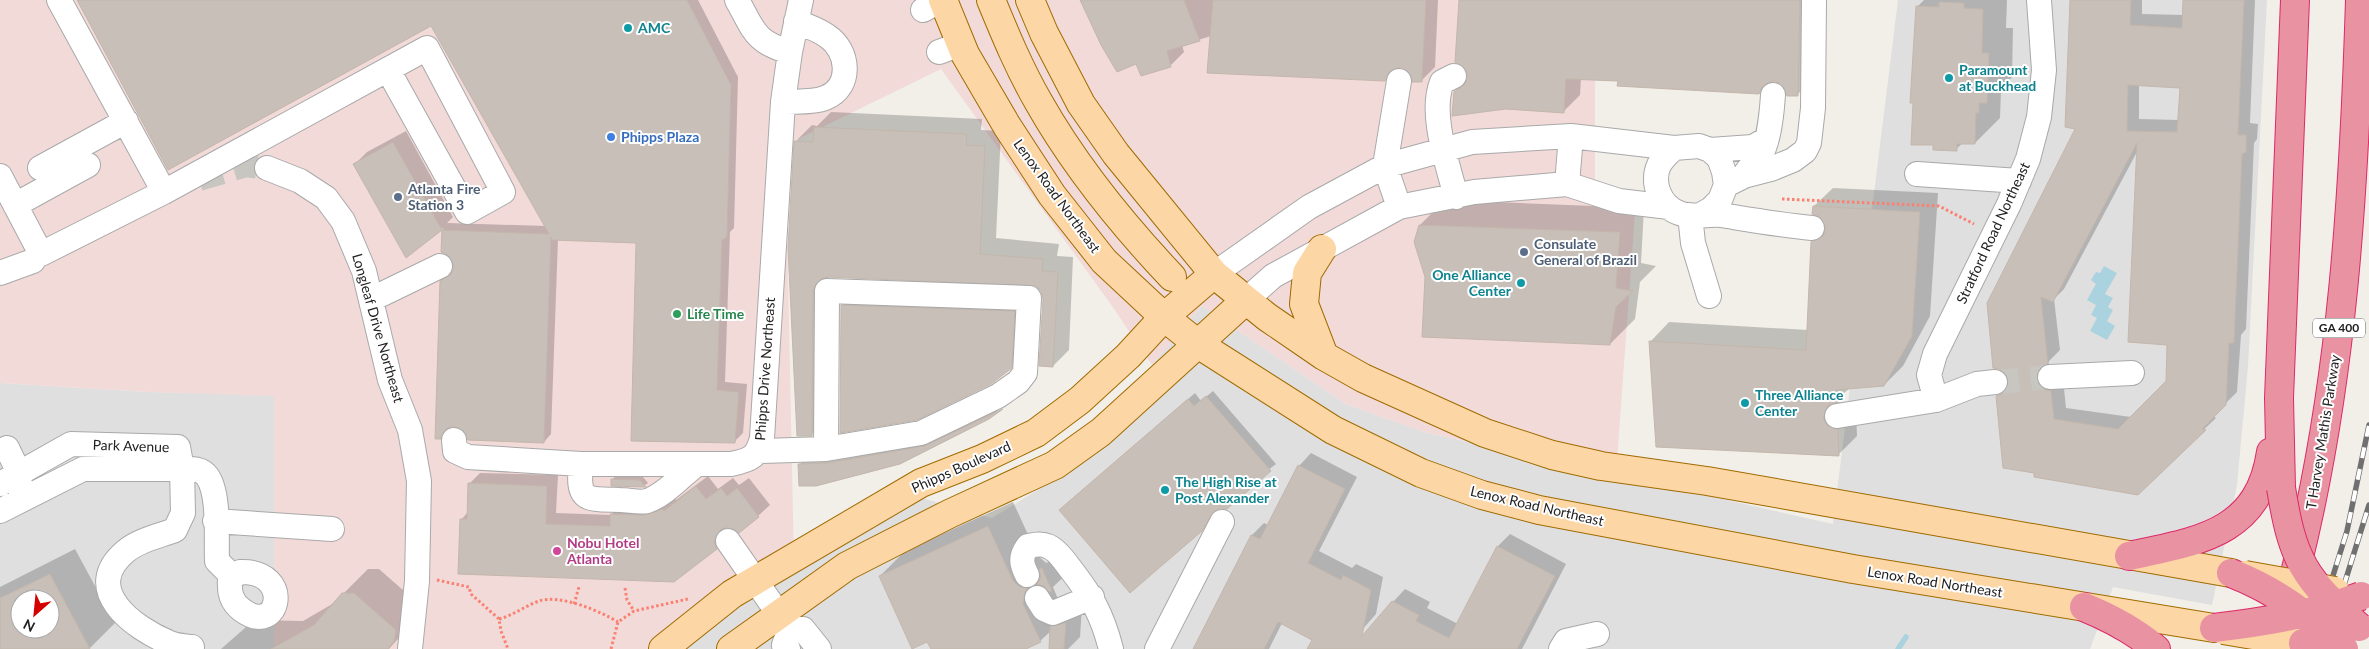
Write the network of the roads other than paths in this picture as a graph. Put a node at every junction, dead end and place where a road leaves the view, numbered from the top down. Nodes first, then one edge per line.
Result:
1 (59, 0) edge
2 (737, 0) edge
3 (991, 0) edge
4 (1030, 0) edge
5 (1814, 0) edge
6 (2295, 0) edge
7 (2360, 0) edge
8 (2033, 1) edge
9 (936, 3) edge
10 (799, 10) edge
11 (790, 52) junction
12 (388, 70) junction
13 (1454, 76) dead end
14 (1399, 81) dead end
15 (1773, 95) dead end
16 (783, 102) junction
17 (126, 121) junction
18 (1812, 123) junction
19 (1572, 136) junction
20 (1765, 140) junction
21 (1674, 148) junction
22 (1445, 150) junction
23 (1710, 150) junction
24 (88, 165) dead end
25 (1385, 166) junction
26 (40, 168) dead end
27 (267, 168) tunnel mouth
28 (1917, 174) dead end
29 (0, 176) edge
30 (2019, 181) junction
31 (1567, 184) junction
32 (1731, 184) junction
33 (164, 192) junction
34 (1456, 196) junction
35 (15, 205) junction
36 (1399, 207) junction
37 (1687, 212) junction
38 (1744, 221) junction
39 (1812, 228) dead end
40 (1322, 249) junction
41 (33, 261) dead end
42 (440, 266) dead end
43 (0, 273) edge
44 (1214, 274) junction
45 (1172, 276) junction
46 (1709, 296) dead end
47 (372, 299) junction
48 (1246, 300) junction
49 (1164, 317) junction
50 (1198, 344) junction
51 (1324, 356) junction
52 (2132, 374) dead end
53 (2050, 377) tunnel mouth
54 (1994, 382) tunnel mouth
55 (2279, 398) junction
56 (1936, 400) junction
57 (1837, 416) dead end
58 (454, 440) dead end
59 (7, 448) dead end
60 (826, 449) junction
61 (758, 451) junction
62 (580, 464) junction
63 (182, 469) junction
64 (668, 473) junction
65 (9, 478) edge
66 (20, 499) junction
67 (0, 511) edge
68 (216, 521) junction
69 (1222, 522) dead end
70 (332, 529) dead end
71 (728, 541) dead end
72 (2130, 556) junction
73 (2231, 573) junction
74 (1026, 575) dead end
75 (233, 577) dead end
76 (755, 580) junction
77 (2366, 595) edge
78 (1092, 597) junction
79 (2326, 597) junction
80 (1037, 598) dead end
81 (2084, 607) junction
82 (2304, 614) junction
83 (2214, 628) junction
84 (785, 630) edge
85 (1597, 634) dead end
86 (2337, 639) edge
87 (192, 647) dead end
88 (410, 649) edge
89 (663, 649) edge
90 (731, 649) edge
91 (819, 649) edge
92 (1111, 649) edge
93 (1157, 649) edge
94 (1561, 649) edge
95 (2156, 649) edge
96 (2272, 649) edge

1 - 17 street
2 - 11 street
3 - 45 main road
4 - 44 main road
5 - 18 street
6 - 55 highway
7 - 96 highway, T Harvey Mathis Parkway / GA 400
8 - 30 street, Stratford Road Northeast
9 - 49 main road, Lenox Road Northeast
10 - 11 street, Phipps Drive Northeast
10 - 16 street
11 - 16 street, Phipps Drive Northeast
12 - 12 street
12 - 33 street
13 - 22 street
14 - 25 street
15 - 20 street
16 - 61 street, Phipps Drive Northeast
17 - 26 street
17 - 33 street
18 - 20 street
18 - 32 street
19 - 21 street
19 - 22 street
19 - 31 street
20 - 23 street
20 - 32 street
21 - 23 street
21 - 37 street
22 - 25 street
22 - 34 street
23 - 32 street
24 - 35 street
25 - 36 street
25 - 44 street
27 - 47 street, Longleaf Drive Northeast
28 - 30 street
29 - 35 street
30 - 56 street, Stratford Road Northeast
31 - 34 street
31 - 37 street
32 - 37 street
32 - 38 street
33 - 35 street
34 - 36 street
36 - 40 street
37 - 38 street
37 - 46 street
38 - 39 street
40 - 48 street
40 - 51 main road
41 - 43 street
42 - 47 street
44 - 45 main road
44 - 48 main road
44 - 49 main road, Phipps Boulevard
45 - 49 main road
47 - 88 street, Longleaf Drive Northeast
48 - 50 main road
48 - 51 main road
49 - 50 main road, Lenox Road Northeast
49 - 76 main road, Phipps Boulevard
50 - 81 main road, Lenox Road Northeast
50 - 84 main road
51 - 72 main road
52 - 53 street
54 - 56 street
55 - 72 highway
55 - 79 highway, bridge
56 - 57 street
58 - 62 street, Phipps Drive Northeast
59 - 65 street
60 - 60 street
60 - 61 street
61 - 64 street, Phipps Drive Northeast
62 - 64 street, Phipps Drive Northeast
62 - 64 street
63 - 65 street, Park Avenue
63 - 66 street, Park Avenue
63 - 68 street
63 - 87 street
65 - 66 street
66 - 67 street, Park Avenue
68 - 70 street
68 - 75 street
69 - 93 street
71 - 76 street
72 - 73 main road
73 - 79 main road, bridge
73 - 82 highway, bridge
74 - 78 street
76 - 84 street
76 - 89 main road, Phipps Boulevard
77 - 79 main road, bridge
78 - 80 street
78 - 92 street
79 - 82 highway, bridge
79 - 86 highway, bridge
81 - 83 main road, Lenox Road Northeast
81 - 95 highway
82 - 83 highway, bridge
82 - 86 highway, bridge
83 - 86 main road, Lenox Road Northeast, bridge
84 - 90 main road
84 - 91 street
85 - 94 street

